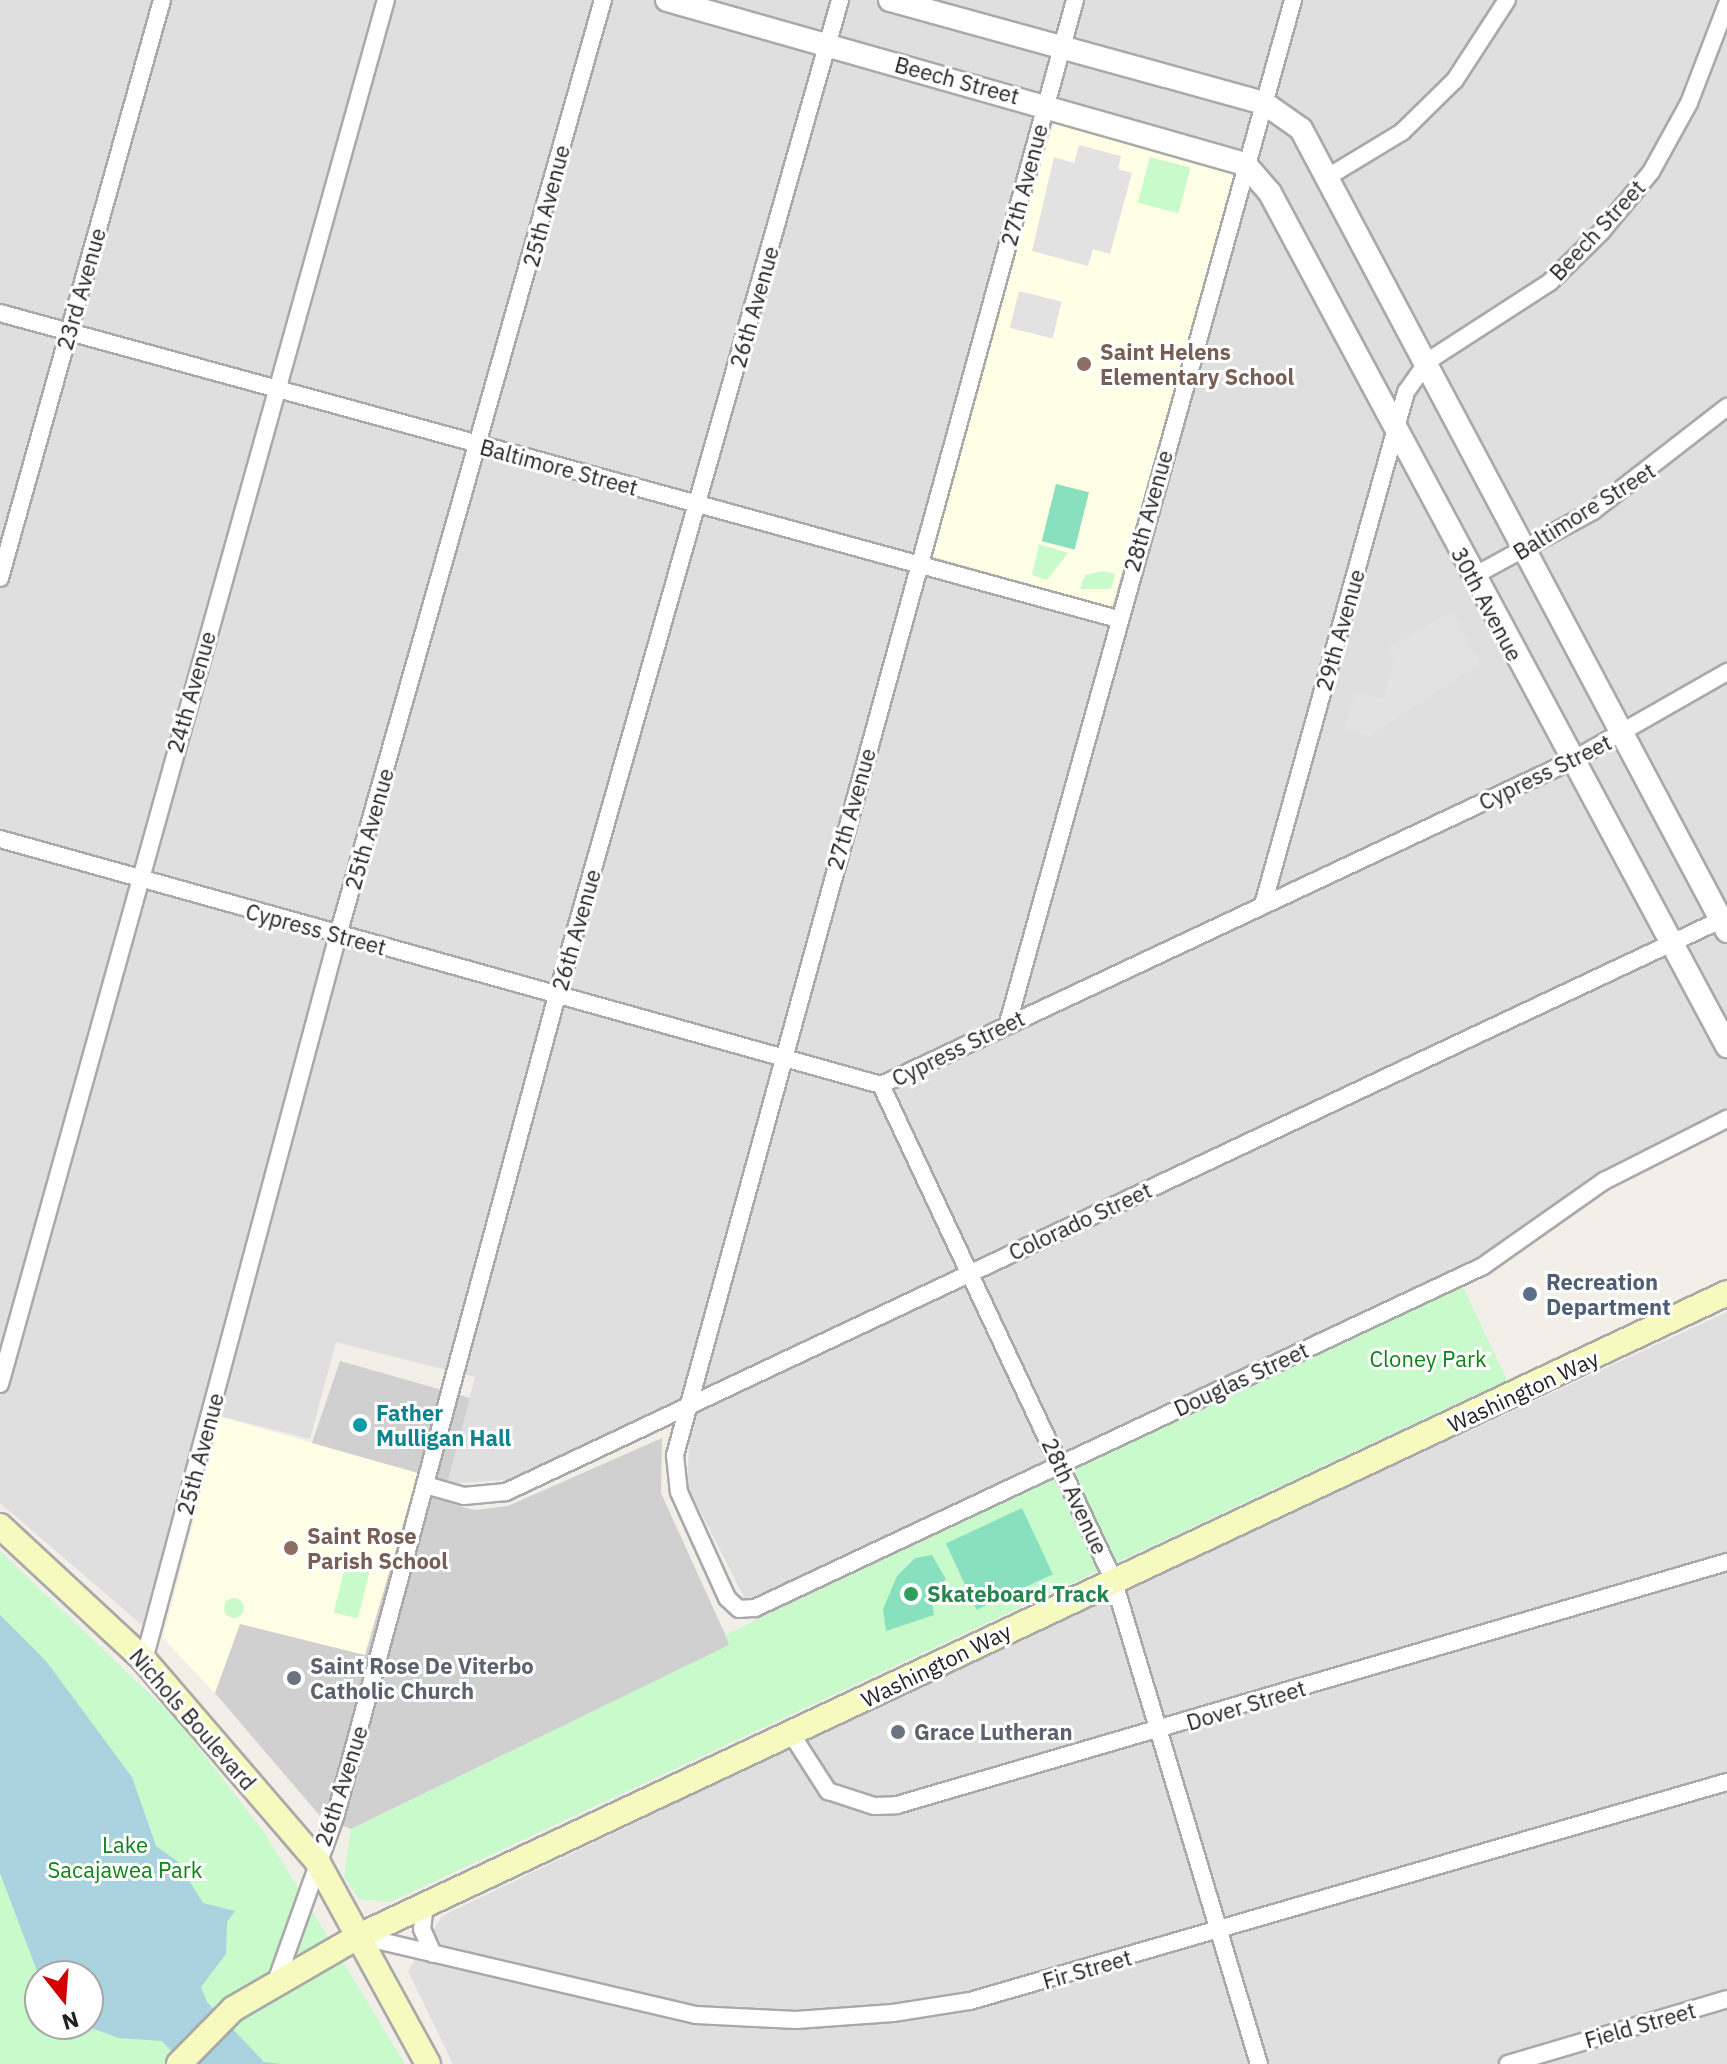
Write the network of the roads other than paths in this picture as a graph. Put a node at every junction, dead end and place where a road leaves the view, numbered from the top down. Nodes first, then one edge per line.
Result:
1 (162, 0) edge
2 (386, 0) edge
3 (603, 0) edge
4 (667, 0) edge
5 (840, 0) edge
6 (890, 0) edge
7 (1075, 0) edge
8 (1293, 0) edge
9 (1507, 0) edge
10 (1727, 4) edge
11 (827, 44) junction
12 (1062, 48) junction
13 (1264, 103) junction
14 (1046, 105) junction
15 (1245, 164) junction
16 (1331, 175) junction
17 (0, 313) edge
18 (69, 333) junction
19 (1428, 361) junction
20 (277, 389) junction
21 (1727, 407) edge
22 (1395, 432) junction
23 (480, 446) junction
24 (699, 507) junction
25 (1525, 549) junction
26 (919, 566) junction
27 (1472, 577) junction
28 (0, 578) edge
29 (1118, 619) junction
30 (1727, 672) edge
31 (1625, 732) junction
32 (1571, 761) junction
33 (0, 839) edge
34 (137, 880) junction
35 (1263, 905) junction
36 (1725, 922) edge
37 (338, 935) junction
38 (1670, 944) junction
39 (558, 992) junction
40 (1008, 1023) junction
41 (1727, 1046) edge
42 (782, 1058) junction
43 (881, 1085) junction
44 (1727, 1119) edge
45 (969, 1274) junction
46 (1727, 1293) edge
47 (0, 1384) edge
48 (684, 1411) junction
49 (1060, 1464) junction
50 (429, 1486) junction
51 (0, 1526) edge
52 (1727, 1562) edge
53 (1113, 1579) junction
54 (739, 1609) joint
55 (144, 1660) junction
56 (1157, 1732) junction
57 (792, 1735) junction
58 (1727, 1782) edge
59 (317, 1861) junction
60 (425, 1905) junction
61 (1220, 1932) junction
62 (359, 1936) junction
63 (433, 1954) junction
64 (277, 1979) junction
65 (1727, 1999) edge
66 (179, 2064) edge
67 (428, 2064) edge
68 (1259, 2064) edge
69 (1508, 2064) edge

1 - 18 street, 23rd Avenue
2 - 20 street, 24th Avenue
3 - 23 street, 25th Avenue
4 - 11 street, Beech Street
5 - 11 street, 26th Avenue
6 - 12 street
7 - 12 street, 27th Avenue
8 - 13 street, 28th Avenue
9 - 16 street
10 - 19 street, Beech Street
11 - 14 street, Beech Street
11 - 24 street, 26th Avenue
12 - 13 street
12 - 14 street, 27th Avenue
13 - 15 street, 28th Avenue
13 - 16 street
14 - 15 street, Beech Street
14 - 26 street, 27th Avenue
15 - 22 street, 30th Avenue
15 - 29 street, 28th Avenue
16 - 19 street
17 - 18 street, Baltimore Street
18 - 20 street, Baltimore Street
18 - 28 street, 23rd Avenue
19 - 22 street, 29th Avenue
19 - 25 street
20 - 23 street, Baltimore Street
20 - 34 street, 24th Avenue
21 - 25 street, Baltimore Street
22 - 27 street, 30th Avenue
22 - 35 street, 29th Avenue
23 - 24 street, Baltimore Street
23 - 37 street, 25th Avenue
24 - 26 street, Baltimore Street
24 - 39 street, 26th Avenue
25 - 27 street, Baltimore Street
25 - 31 street
26 - 29 street, Baltimore Street
26 - 42 street, 27th Avenue
27 - 32 street, 30th Avenue
29 - 40 street, 28th Avenue
30 - 31 street, Cypress Street
31 - 32 street, Cypress Street
31 - 36 street
32 - 35 street, Cypress Street
32 - 38 street, 30th Avenue
33 - 34 street, Cypress Street
34 - 37 street, Cypress Street
34 - 47 street, 24th Avenue
35 - 40 street, Cypress Street
36 - 38 street, Colorado Street
37 - 39 street, Cypress Street
37 - 55 street, 25th Avenue
38 - 41 street, 30th Avenue
38 - 45 street, Colorado Street
39 - 42 street, Cypress Street
39 - 50 street, 26th Avenue
40 - 43 street, Cypress Street
42 - 43 street, Cypress Street
42 - 48 street, 27th Avenue
43 - 45 street, 28th Avenue
44 - 49 street, Douglas Street
45 - 48 street, Colorado Street
45 - 49 street, 28th Avenue
46 - 53 main road, Washington Way
48 - 50 street, Colorado Street
48 - 54 street, 27th Avenue
49 - 53 street, 28th Avenue
49 - 54 street, Douglas Street
50 - 59 street, 26th Avenue
51 - 55 main road, Nichols Boulevard
52 - 56 street, Dover Street
53 - 56 street, 28th Avenue
53 - 57 main road, Washington Way
55 - 59 main road, Nichols Boulevard
56 - 57 street, Dover Street
56 - 61 street, 28th Avenue
57 - 60 main road, Washington Way
58 - 61 street, Fir Street
59 - 62 main road, Nichols Boulevard
59 - 64 street
60 - 62 main road, Washington Way
60 - 63 street
61 - 63 street, Fir Street
61 - 68 street, 28th Avenue
62 - 63 street, Fir Street
62 - 64 main road, Washington Way
62 - 67 main road, Nichols Boulevard
64 - 66 main road, Washington Way
65 - 69 street, Field Street

